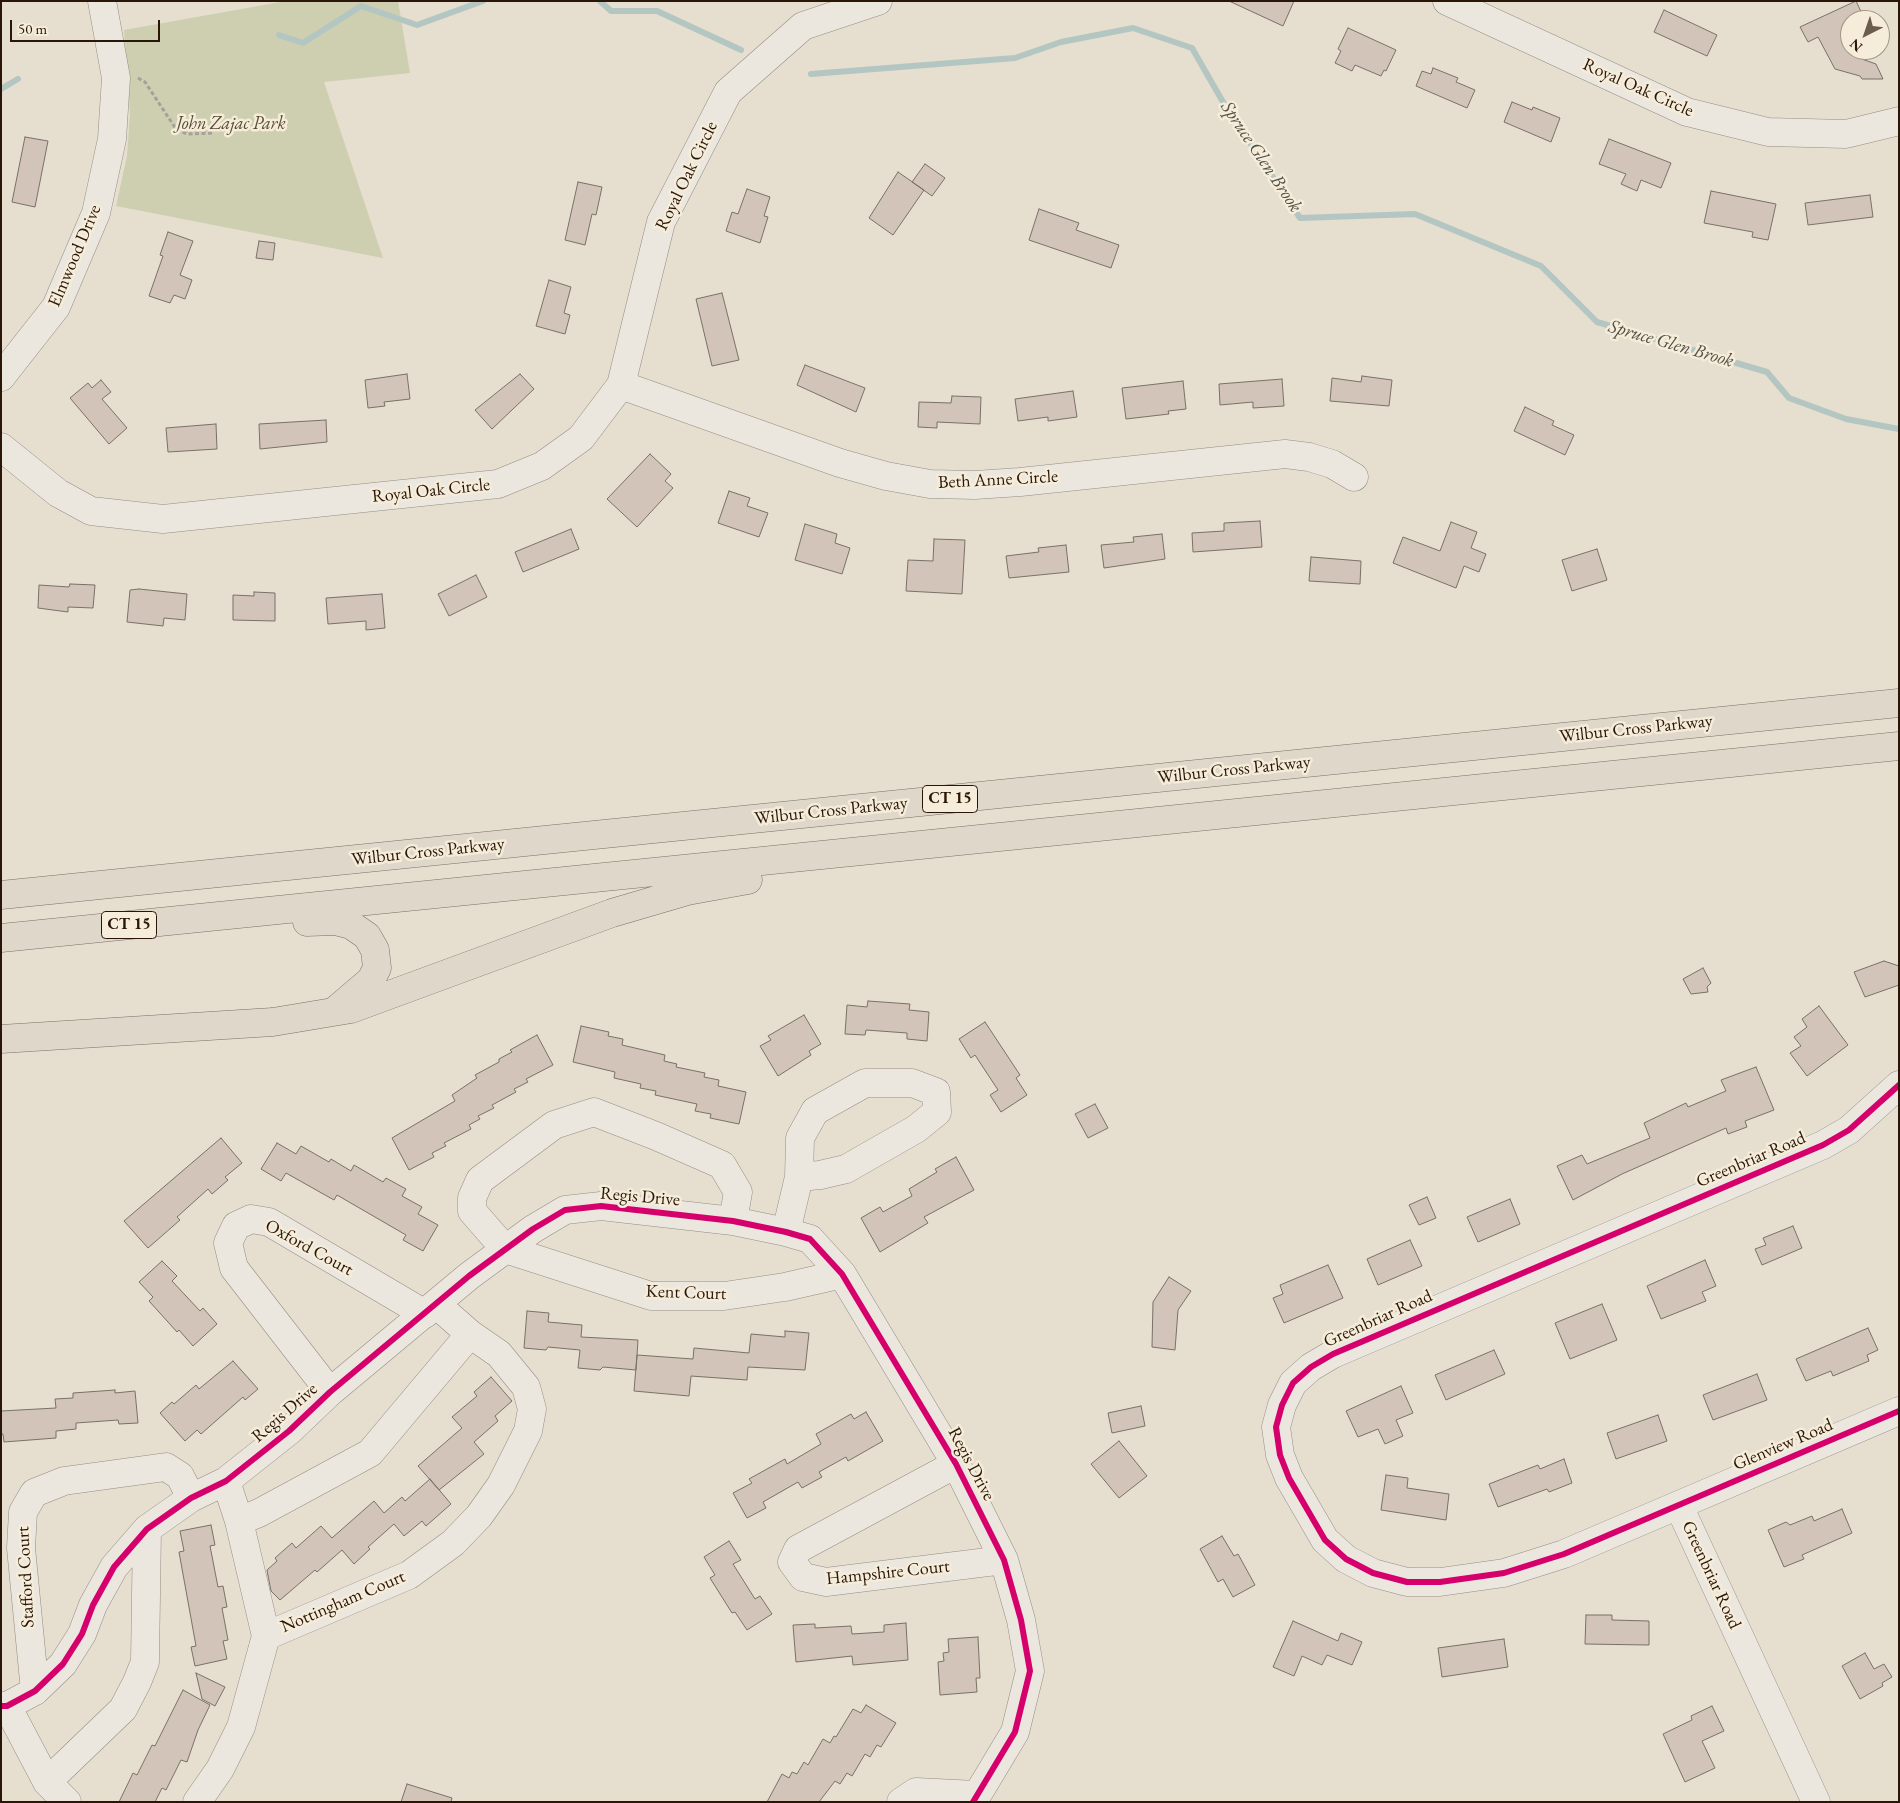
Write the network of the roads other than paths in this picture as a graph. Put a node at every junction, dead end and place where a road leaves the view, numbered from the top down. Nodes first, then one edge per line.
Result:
1 (102, 1) edge
2 (878, 1) edge
3 (1447, 1) edge
4 (1899, 121) edge
5 (1, 377) edge
6 (621, 385) junction
7 (1, 446) edge
8 (1354, 477) dead end
9 (1899, 703) edge
10 (1899, 746) edge
11 (878, 850) junction
12 (1, 895) edge
13 (236, 914) junction
14 (1, 938) edge
15 (336, 1010) junction
16 (1, 1040) edge
17 (1899, 1085) edge
18 (799, 1177) junction
19 (733, 1221) junction
20 (786, 1232) junction
21 (505, 1249) junction
22 (842, 1274) junction
23 (431, 1310) junction
24 (470, 1334) junction
25 (330, 1392) junction
26 (1899, 1412) edge
27 (956, 1464) junction
28 (226, 1482) junction
29 (191, 1498) junction
30 (1679, 1506) junction
31 (239, 1521) junction
32 (147, 1529) junction
33 (1004, 1560) junction
34 (266, 1636) junction
35 (35, 1691) junction
36 (4, 1706) edge
37 (47, 1782) junction
38 (974, 1798) edge
39 (67, 1802) edge
40 (197, 1802) edge
41 (902, 1802) edge
42 (1816, 1802) edge

1 - 5 street, Elmwood Drive
2 - 6 street, Royal Oak Circle
3 - 4 street, Royal Oak Circle
6 - 7 street, Royal Oak Circle
6 - 8 street, Beth Anne Circle
9 - 12 highway, Wilbur Cross Parkway / CT 15
10 - 11 highway, CT 15
11 - 13 highway, CT 15
11 - 15 highway
13 - 14 highway, CT 15
13 - 15 highway
15 - 16 highway
17 - 30 street, Greenbriar Road
18 - 18 street
18 - 20 street
19 - 20 street, Regis Drive
19 - 21 street, Regis Drive
19 - 21 street
20 - 22 street, Regis Drive
21 - 22 street, Kent Court
21 - 23 street, Regis Drive
22 - 27 street, Regis Drive
23 - 24 street, Nottingham Court
23 - 25 street, Regis Drive
23 - 25 street, Oxford Court
24 - 31 street
24 - 34 street, Nottingham Court
25 - 28 street, Regis Drive
26 - 30 street, Glenview Road
27 - 33 street, Regis Drive
27 - 33 street, Hampshire Court
28 - 29 street, Regis Drive
28 - 31 street
29 - 32 street, Regis Drive
29 - 35 street, Stafford Court
30 - 42 street, Greenbriar Road
31 - 34 street
32 - 35 street, Regis Drive
32 - 37 street
33 - 38 street, Regis Drive
34 - 40 street
35 - 36 street, Regis Drive
36 - 37 street
37 - 39 street
38 - 41 street

